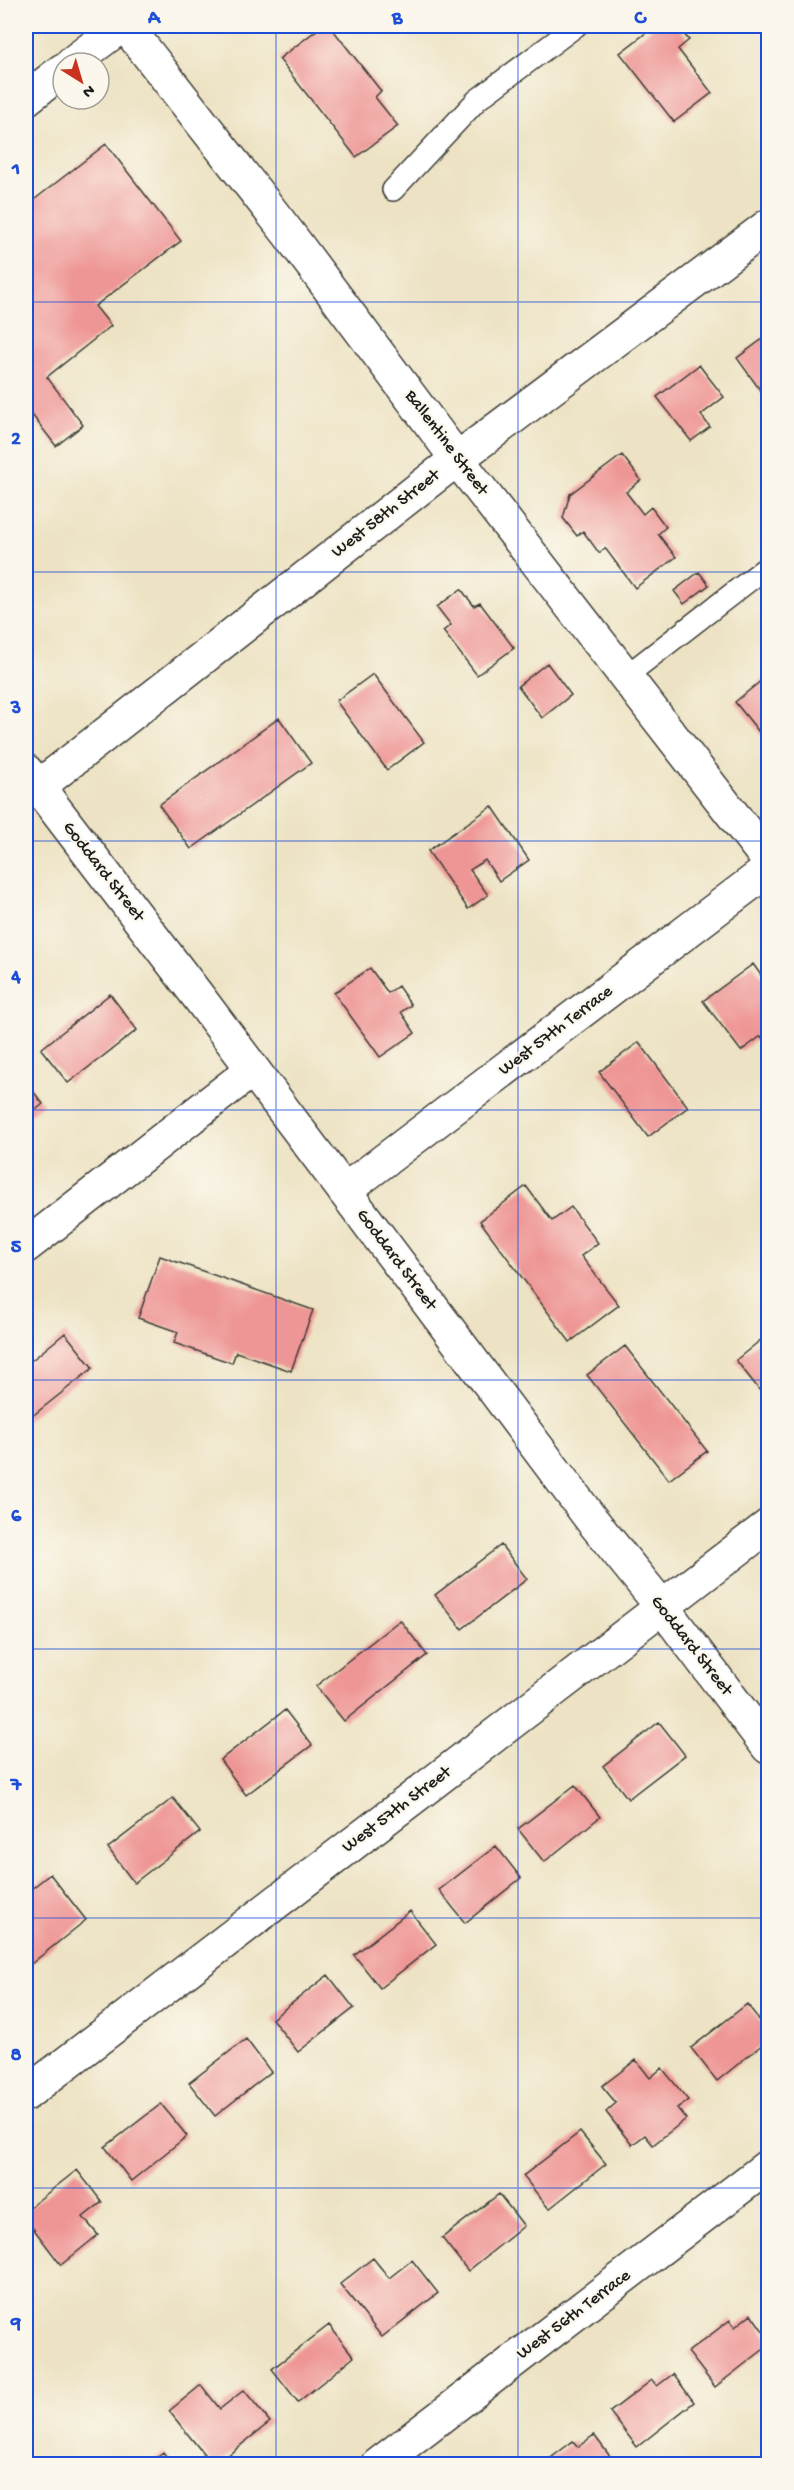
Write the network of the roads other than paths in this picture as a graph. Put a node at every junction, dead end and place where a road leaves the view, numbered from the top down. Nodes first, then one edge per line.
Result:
1 (123, 26) edge
2 (576, 26) edge
3 (89, 51) edge
4 (51, 79) edge
5 (26, 99) edge
6 (393, 190) dead end
7 (768, 226) edge
8 (457, 459) junction
9 (768, 566) edge
10 (626, 676) junction
11 (32, 779) edge
12 (768, 860) edge
13 (768, 870) edge
14 (252, 1070) junction
15 (344, 1191) junction
16 (26, 1246) edge
17 (768, 1526) edge
18 (663, 1608) junction
19 (768, 1747) edge
20 (26, 2094) edge
21 (768, 2166) edge
22 (379, 2464) edge

1 - 3 street
1 - 8 street, Ballentine Street
2 - 6 lane
4 - 5 street
7 - 8 street, West 58th Street
8 - 10 street, Ballentine Street
8 - 11 street, West 58th Street
9 - 10 lane
10 - 12 street, Ballentine Street
11 - 14 street, Goddard Street
13 - 15 street, West 57th Terrace
14 - 15 street, Goddard Street
14 - 16 street
15 - 18 street, Goddard Street
17 - 18 street, West 57th Street
18 - 19 street, Goddard Street
18 - 20 street, West 57th Street
21 - 22 street, West 56th Terrace

